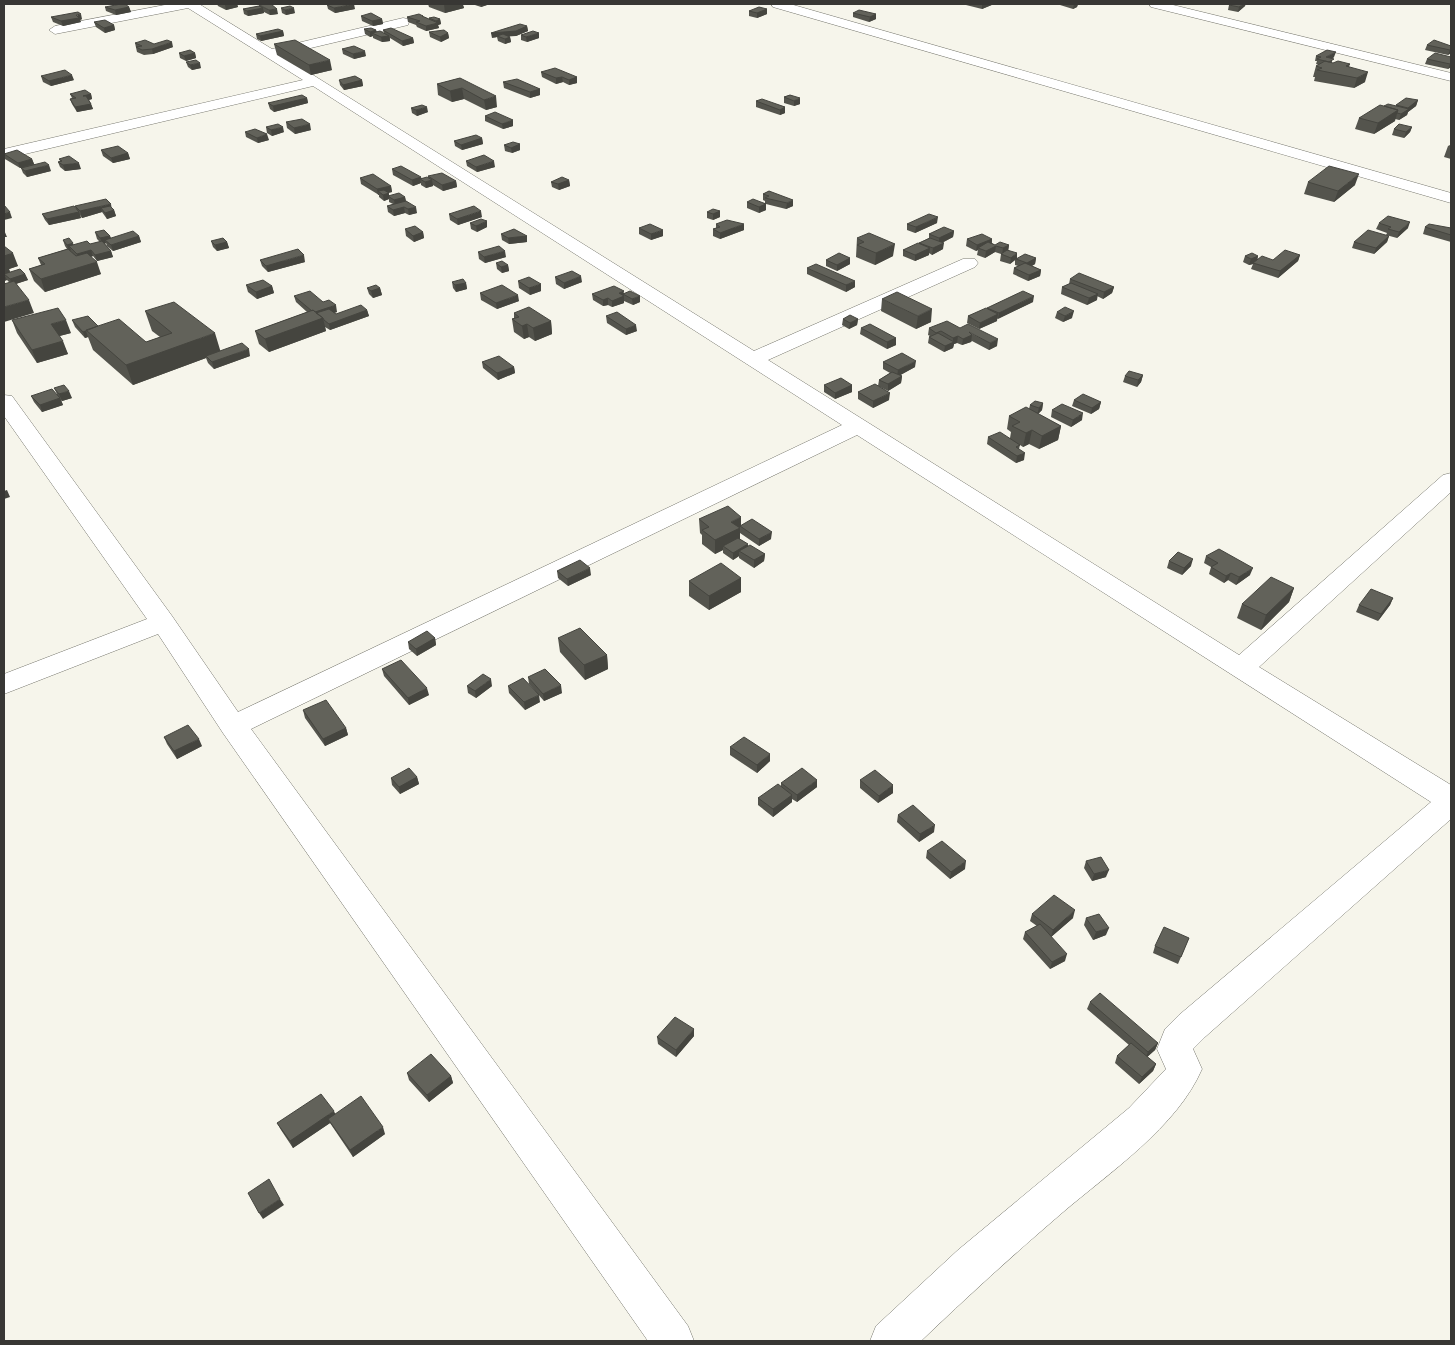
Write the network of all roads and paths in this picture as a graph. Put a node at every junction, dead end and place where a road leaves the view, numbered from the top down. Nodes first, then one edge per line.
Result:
1 (190, 4) edge
2 (777, 4) edge
3 (1155, 4) edge
4 (403, 22) dead end
5 (55, 30) dead end
6 (271, 53) junction
7 (1451, 77) edge
8 (316, 81) junction
9 (4, 154) edge
10 (1451, 198) edge
11 (969, 263) dead end
12 (755, 358) junction
13 (4, 401) edge
14 (858, 426) junction
15 (1451, 480) edge
16 (163, 622) junction
17 (1240, 669) junction
18 (4, 685) edge
19 (233, 726) junction
20 (1451, 801) edge
21 (673, 1341) edge
22 (891, 1341) edge

1 - 5 street
1 - 6 street
2 - 10 street
3 - 7 street
4 - 6 street
6 - 8 street
8 - 9 street
8 - 12 street
11 - 12 street
12 - 14 street
13 - 16 street
14 - 17 street
14 - 19 street
15 - 17 street
16 - 18 street
16 - 19 street
17 - 20 street
19 - 21 street
20 - 22 street

